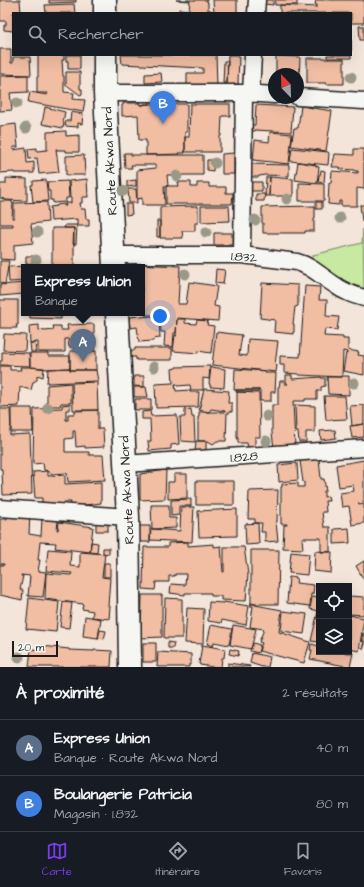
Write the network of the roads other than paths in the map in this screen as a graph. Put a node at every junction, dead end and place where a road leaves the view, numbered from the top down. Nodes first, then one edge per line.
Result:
1 (105, 0) edge
2 (257, 0) edge
3 (105, 12) edge
4 (256, 12) edge
5 (105, 56) edge
6 (254, 56) edge
7 (105, 93) junction
8 (248, 94) junction
9 (268, 95) edge
10 (304, 97) edge
11 (364, 101) edge
12 (242, 255) junction
13 (114, 261) edge
14 (364, 298) edge
15 (117, 316) edge
16 (364, 448) edge
17 (124, 464) junction
18 (0, 508) edge
19 (128, 517) junction
20 (130, 667) edge

1 - 3 main road
2 - 4 street
5 - 7 main road, Route Akwa Nord
6 - 8 street
7 - 8 street
7 - 13 main road, Route Akwa Nord
8 - 9 street
8 - 12 street
10 - 11 street
12 - 13 street, 1.832
12 - 14 street, 1.832
15 - 17 main road, Route Akwa Nord
16 - 17 street, 1.828
17 - 19 main road, Route Akwa Nord
18 - 19 street
19 - 20 main road, Route Akwa Nord

